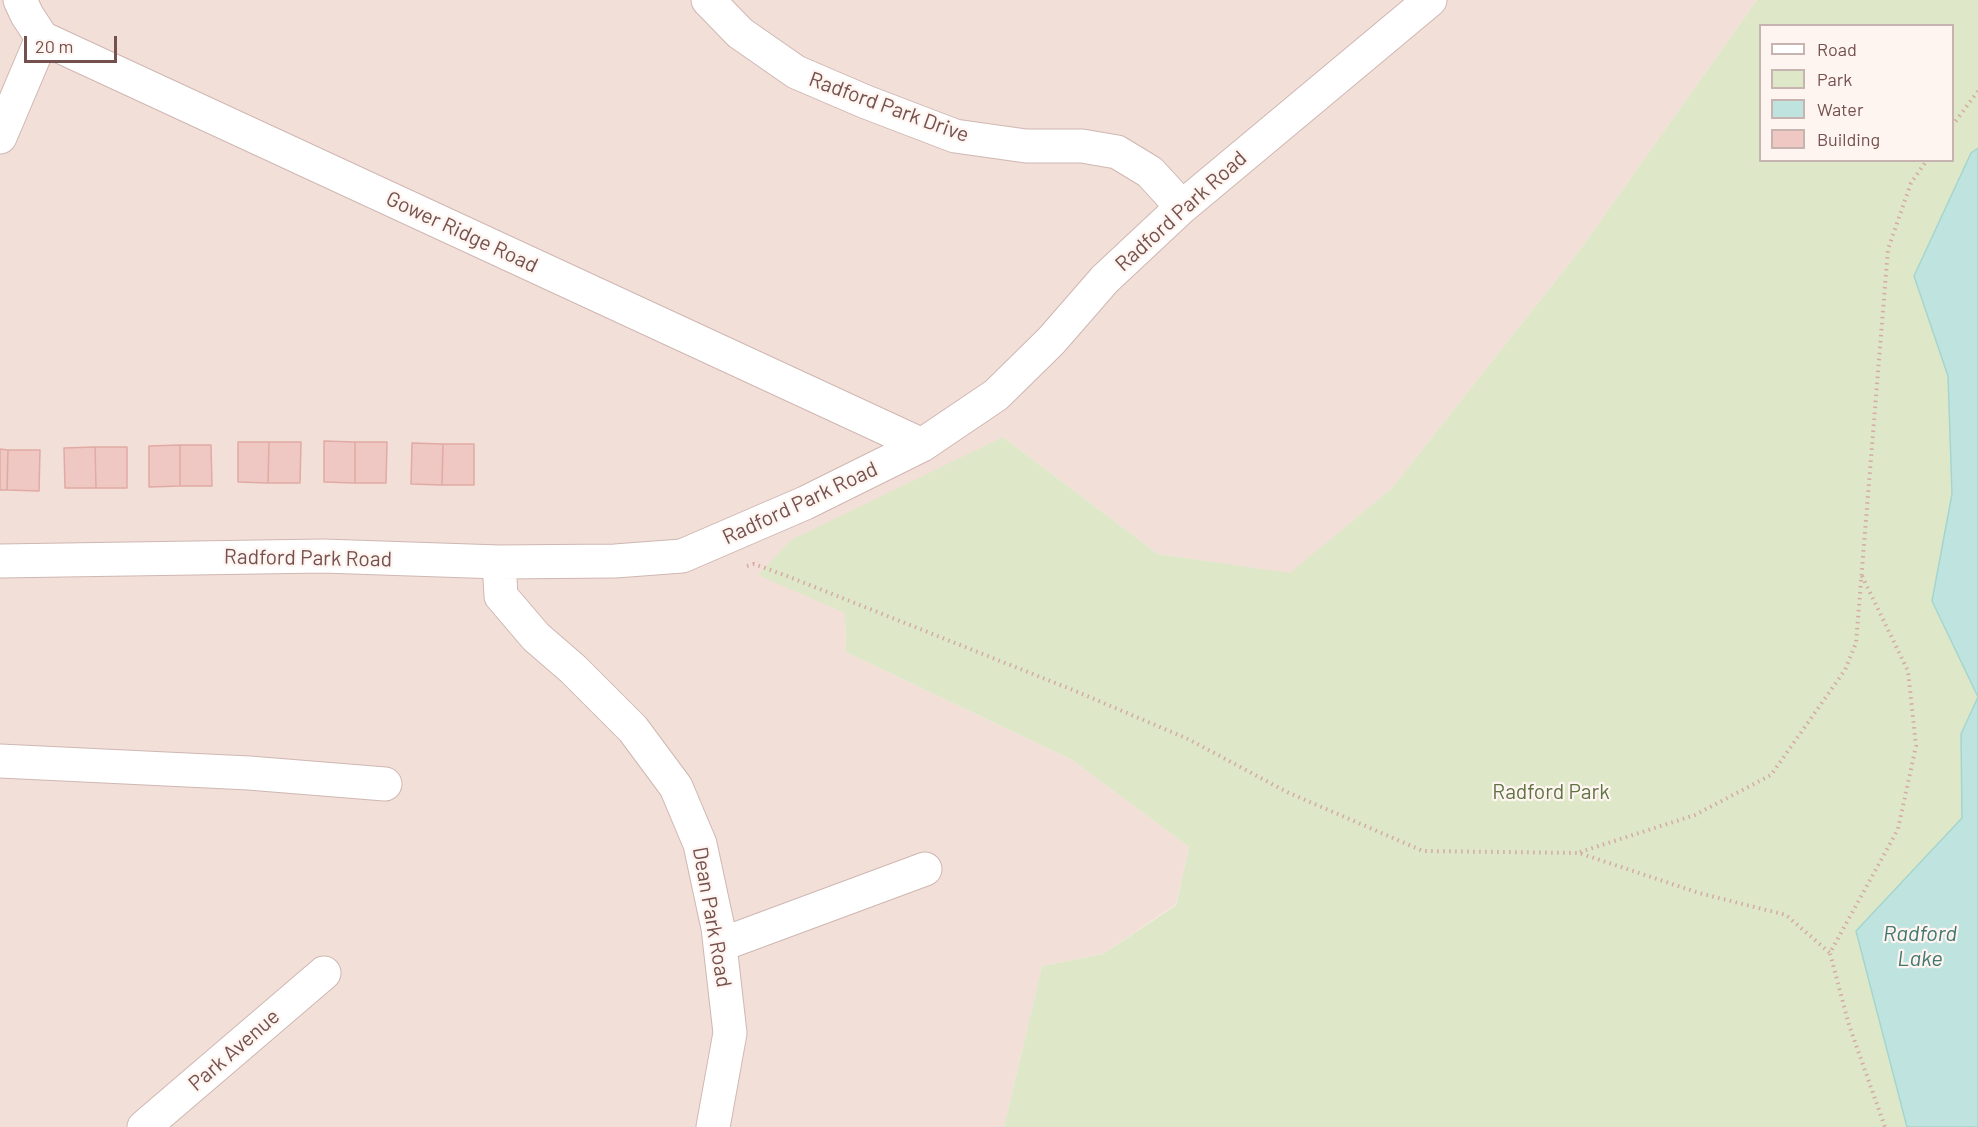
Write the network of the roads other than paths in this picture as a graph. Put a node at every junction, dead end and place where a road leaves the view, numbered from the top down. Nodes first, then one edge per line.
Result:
1 (20, 0) edge
2 (708, 0) edge
3 (1430, 0) edge
4 (42, 38) junction
5 (0, 137) edge
6 (1182, 207) junction
7 (922, 445) junction
8 (0, 561) edge
9 (499, 562) junction
10 (0, 761) edge
11 (385, 784) dead end
12 (926, 869) dead end
13 (720, 945) junction
14 (324, 973) dead end
15 (144, 1127) edge
16 (713, 1127) edge

1 - 4 street
2 - 6 street, Radford Park Drive
3 - 6 street, Radford Park Road
4 - 5 street
4 - 7 street, Gower Ridge Road
6 - 7 street, Radford Park Road
7 - 9 street, Radford Park Road
8 - 9 street, Radford Park Road
9 - 13 street, Dean Park Road
10 - 11 street
12 - 13 street
13 - 16 street, Dean Park Road
14 - 15 street, Park Avenue

